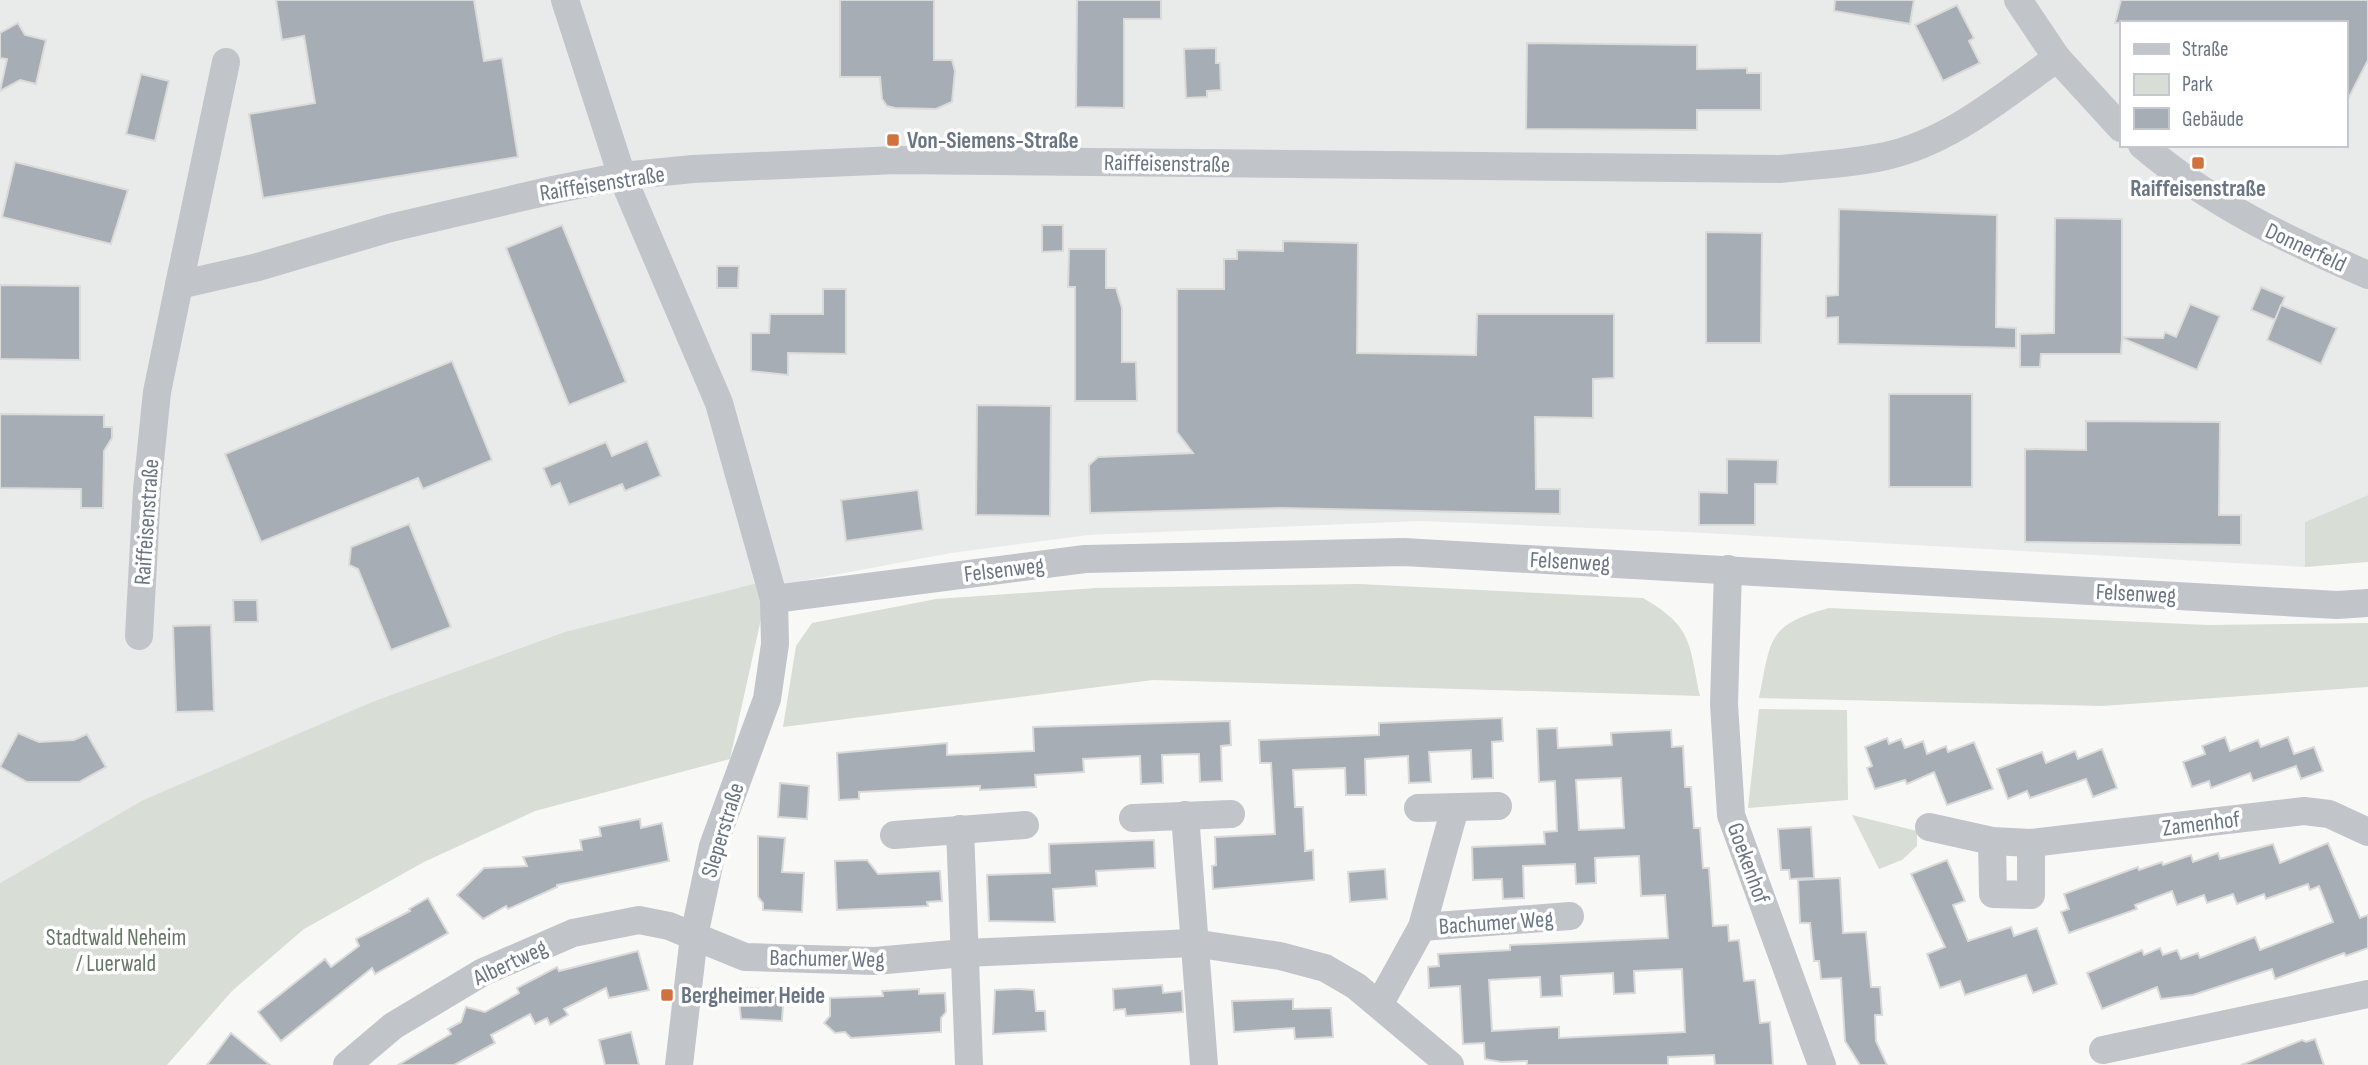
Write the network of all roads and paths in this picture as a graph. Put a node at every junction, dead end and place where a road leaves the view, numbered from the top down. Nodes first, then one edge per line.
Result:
1 (565, 0) edge
2 (2018, 0) edge
3 (2057, 58) junction
4 (226, 62) dead end
5 (2120, 127) edge
6 (2144, 147) edge
7 (622, 176) junction
8 (2368, 275) edge
9 (179, 285) junction
10 (1728, 569) junction
11 (774, 599) junction
12 (2368, 604) edge
13 (139, 636) dead end
14 (1498, 806) dead end
15 (1418, 808) dead end
16 (1455, 808) junction
17 (1231, 814) dead end
18 (1185, 815) junction
19 (1133, 818) dead end
20 (1025, 825) dead end
21 (1929, 827) dead end
22 (960, 829) junction
23 (2368, 832) edge
24 (894, 835) dead end
25 (1993, 841) junction
26 (2031, 843) junction
27 (1570, 916) dead end
28 (1422, 927) junction
29 (694, 936) junction
30 (1193, 943) junction
31 (964, 953) junction
32 (2368, 994) edge
33 (1380, 1003) junction
34 (2103, 1050) dead end
35 (347, 1065) edge
36 (678, 1065) edge
37 (969, 1065) edge
38 (1203, 1065) edge
39 (1450, 1065) edge
40 (1822, 1065) edge

1 - 7 street
2 - 3 street
3 - 5 street
3 - 7 street, Raiffeisenstraße
4 - 9 street, Raiffeisenstraße
6 - 8 street, Donnerfeld
7 - 9 street, Raiffeisenstraße
7 - 11 street
9 - 13 street, Raiffeisenstraße
10 - 11 street, Felsenweg
10 - 12 street, Felsenweg
10 - 40 street, Goekenhof
11 - 29 street, Sleperstraße
14 - 16 street
15 - 16 street
16 - 28 street, Bachumer Weg
17 - 18 street
18 - 19 street
18 - 30 street
20 - 22 street
21 - 25 street, Zamenhof
22 - 24 street
22 - 31 street
23 - 26 street, Zamenhof
25 - 26 street, Zamenhof
25 - 26 street
27 - 28 street, Bachumer Weg
28 - 33 street, Bachumer Weg
29 - 31 street, Bachumer Weg
29 - 35 street, Albertweg
29 - 36 street, Sleperstraße
30 - 31 street, Bachumer Weg
30 - 33 street, Bachumer Weg
30 - 38 street
31 - 37 street
32 - 34 street
33 - 39 street, Bachumer Weg

